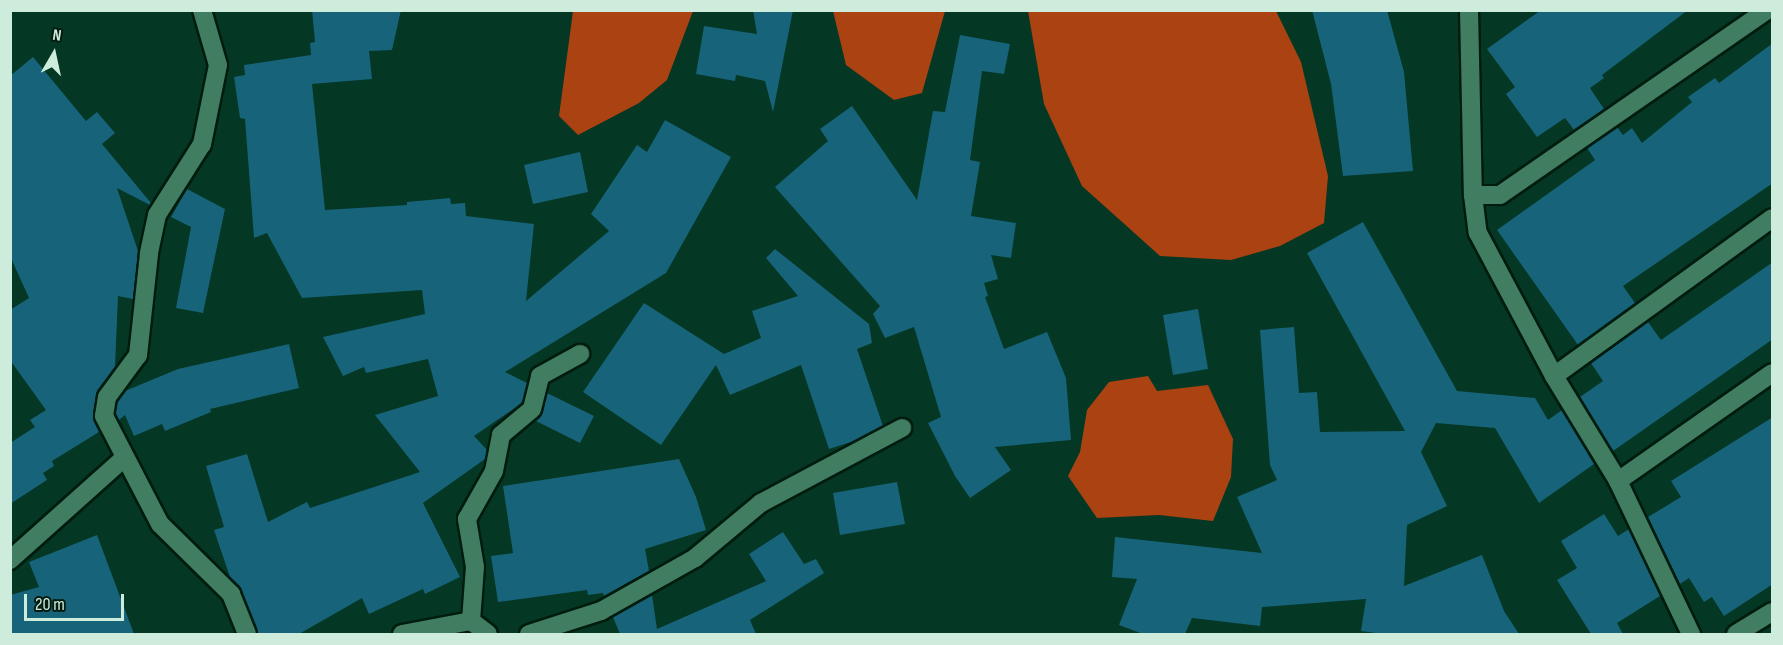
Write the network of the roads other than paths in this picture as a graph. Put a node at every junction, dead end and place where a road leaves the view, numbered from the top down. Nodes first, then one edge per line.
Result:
1 (202, 10) edge
2 (1469, 10) edge
3 (1767, 10) edge
4 (1473, 195) junction
5 (1773, 218) edge
6 (580, 354) dead end
7 (1773, 373) edge
8 (1554, 376) junction
9 (902, 428) dead end
10 (125, 457) junction
11 (1618, 481) junction
12 (10, 560) edge
13 (1773, 612) edge
14 (471, 621) junction
15 (247, 634) edge
16 (402, 634) edge
17 (488, 634) edge
18 (529, 634) edge
19 (1691, 634) edge
20 (1736, 634) edge

1 - 10 street
2 - 4 street
3 - 4 street
4 - 8 street
5 - 8 street
6 - 14 street
7 - 11 street
8 - 11 street
9 - 18 street
10 - 12 street
10 - 15 street
11 - 19 street
13 - 20 street
14 - 16 street
14 - 17 street

